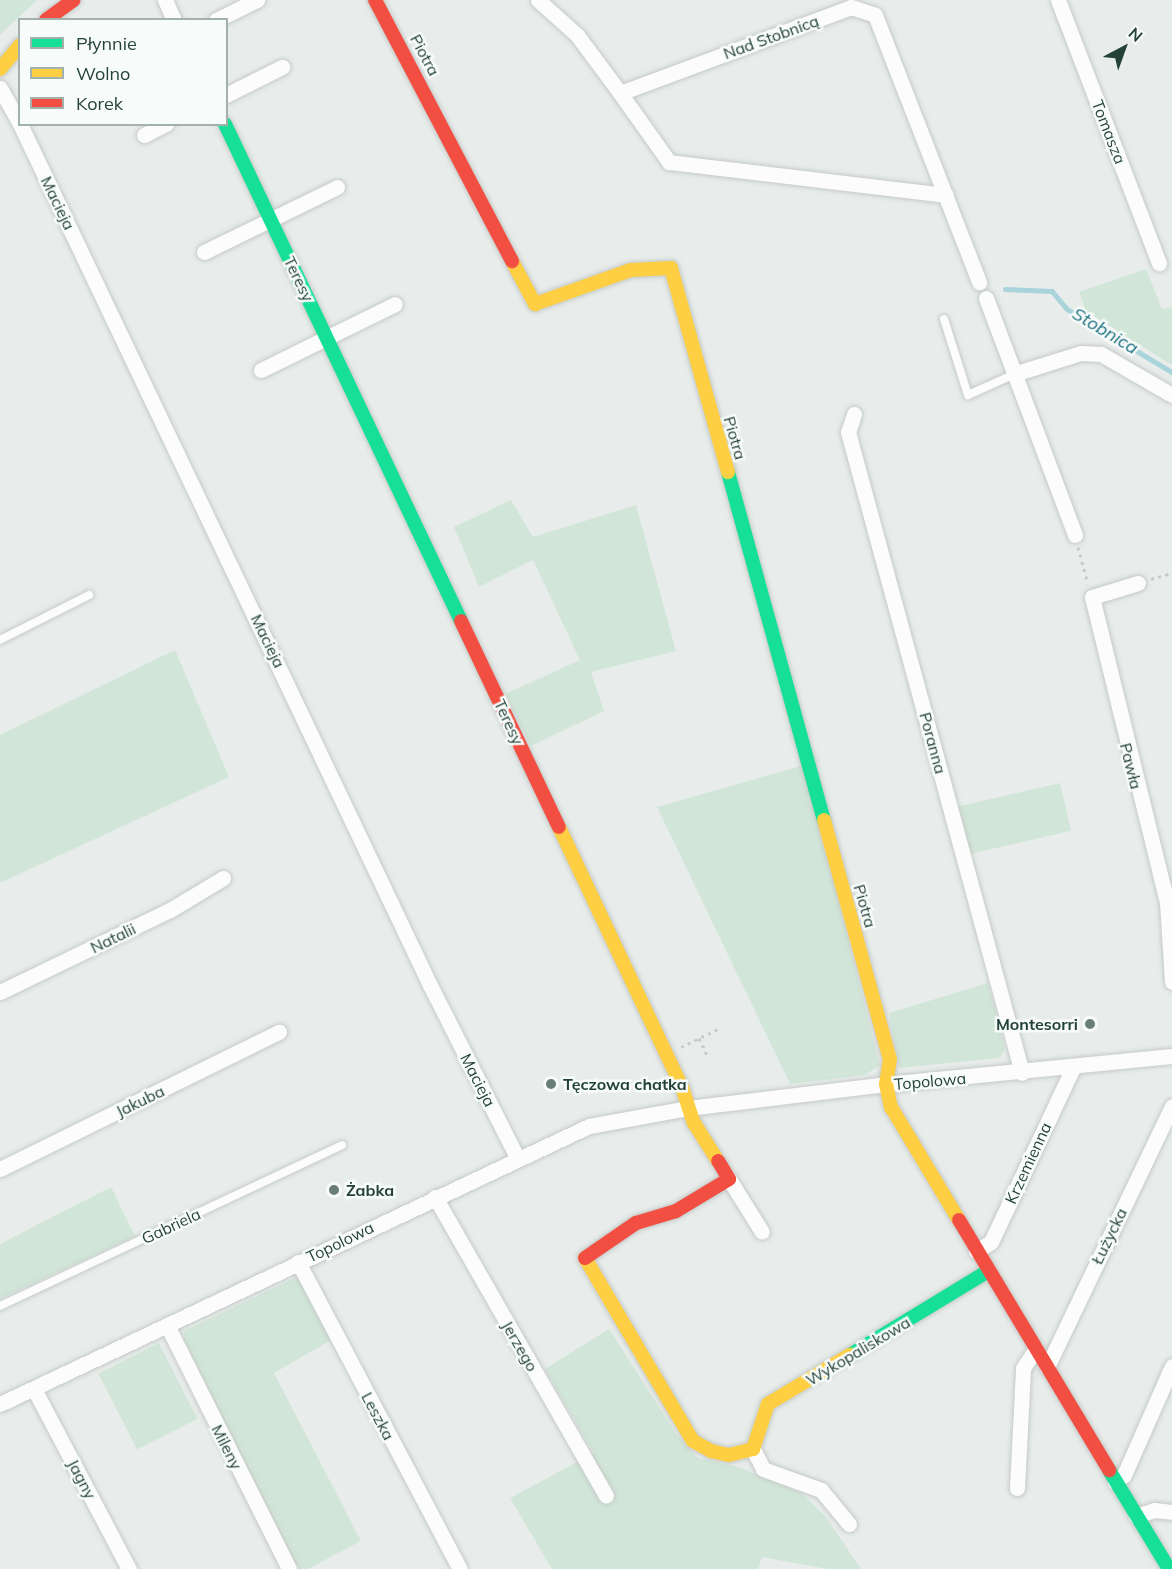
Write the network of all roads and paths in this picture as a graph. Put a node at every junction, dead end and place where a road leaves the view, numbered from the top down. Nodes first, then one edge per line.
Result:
1 (74, 0) edge
2 (165, 0) edge
3 (257, 0) edge
4 (375, 0) edge
5 (538, 0) edge
6 (1058, 0) edge
7 (49, 18) edge
8 (173, 18) edge
9 (220, 18) edge
10 (18, 47) edge
11 (282, 67) dead end
12 (0, 69) edge
13 (0, 88) edge
14 (620, 93) junction
15 (228, 94) edge
16 (18, 120) edge
17 (21, 126) edge
18 (162, 126) edge
19 (226, 126) edge
20 (144, 135) dead end
21 (338, 187) dead end
22 (946, 195) junction
23 (270, 220) junction
24 (204, 252) dead end
25 (1159, 263) dead end
26 (979, 282) dead end
27 (986, 298) dead end
28 (395, 304) dead end
29 (944, 319) dead end
30 (327, 338) junction
31 (261, 370) dead end
32 (1017, 373) junction
33 (1172, 395) edge
34 (854, 414) dead end
35 (1075, 535) joint
36 (1172, 573) edge
37 (1138, 583) joint
38 (89, 595) dead end
39 (1092, 597) junction
40 (0, 640) edge
41 (223, 878) dead end
42 (1172, 982) edge
43 (0, 992) edge
44 (718, 1029) dead end
45 (279, 1032) dead end
46 (699, 1038) junction
47 (666, 1054) junction
48 (707, 1055) dead end
49 (1172, 1056) edge
50 (1073, 1068) junction
51 (1022, 1073) junction
52 (886, 1084) junction
53 (1172, 1106) edge
54 (688, 1108) junction
55 (342, 1145) dead end
56 (517, 1157) junction
57 (0, 1169) edge
58 (729, 1179) junction
59 (435, 1197) junction
60 (762, 1232) dead end
61 (976, 1251) junction
62 (298, 1262) junction
63 (988, 1271) junction
64 (0, 1306) edge
65 (167, 1325) junction
66 (1036, 1349) junction
67 (1172, 1366) edge
68 (1047, 1367) junction
69 (34, 1389) junction
70 (0, 1404) edge
71 (753, 1449) junction
72 (1115, 1482) junction
73 (1017, 1488) dead end
74 (606, 1495) dead end
75 (1172, 1512) edge
76 (1136, 1516) junction
77 (849, 1524) dead end
78 (129, 1569) edge
79 (289, 1569) edge
80 (460, 1569) edge
81 (1169, 1569) edge

1 - 7 street
2 - 8 street
3 - 9 street
4 - 52 street, Piotra
5 - 14 street
6 - 25 street, Tomasza
10 - 12 street
11 - 15 street
13 - 16 street, Macieja
14 - 22 street
14 - 22 street, Nad Stobnicą
17 - 56 street, Macieja
18 - 20 street
19 - 23 street, Teresy
21 - 23 street
22 - 26 street, Nad Stobnicą
23 - 24 street
23 - 30 street, Teresy
27 - 32 street
28 - 30 street
29 - 32 lane
30 - 31 street
30 - 47 street, Teresy
32 - 33 street
32 - 35 street
34 - 51 street, Poranna
35 - 39 path
36 - 37 path
37 - 39 street
38 - 40 lane
39 - 42 street, Pawła
41 - 43 street, Natalii
44 - 46 path
45 - 57 street, Jakuba
46 - 47 path
46 - 48 path
47 - 54 street, Teresy
49 - 50 street, Topolowa
50 - 51 street, Topolowa
50 - 61 street, Krzemienna
51 - 52 street, Topolowa
52 - 54 street, Topolowa
52 - 61 street
53 - 68 street, Łużycka
54 - 56 street, Topolowa
54 - 58 street
55 - 64 lane, Gabriela
56 - 59 street, Topolowa
58 - 60 street
58 - 71 street
59 - 62 street, Topolowa
59 - 74 street, Jerzego
61 - 63 street
62 - 65 street, Topolowa
62 - 80 street, Leszka
63 - 66 street
63 - 71 street, Wykopaliskowa
65 - 69 street, Topolowa
65 - 79 street, Mileny
66 - 68 street
66 - 73 street
67 - 72 street
68 - 72 street
69 - 70 street, Topolowa
69 - 78 street, Jagny
71 - 77 street
72 - 76 street
75 - 76 street
76 - 81 street

